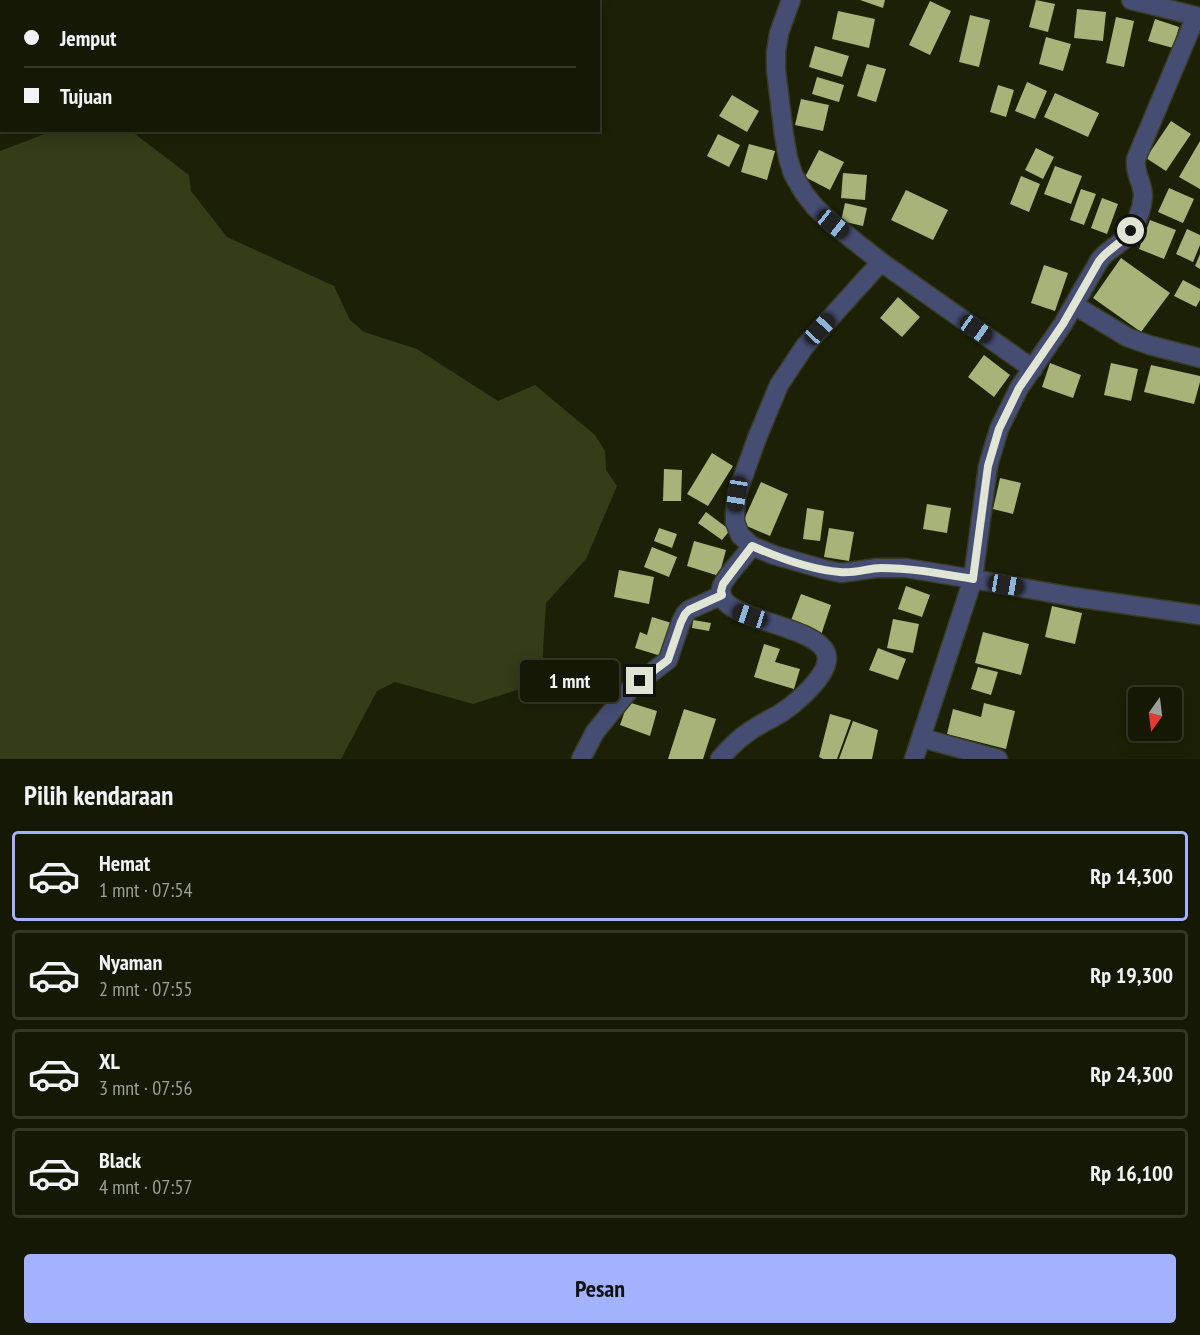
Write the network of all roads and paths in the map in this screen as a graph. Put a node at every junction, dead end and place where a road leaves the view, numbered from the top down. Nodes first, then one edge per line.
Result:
1 (790, 0) edge
2 (1131, 0) edge
3 (1198, 16) edge
4 (881, 262) junction
5 (1074, 305) junction
6 (1200, 358) edge
7 (1033, 369) junction
8 (752, 546) junction
9 (973, 579) junction
10 (722, 595) junction
11 (1200, 615) edge
12 (922, 738) junction
13 (581, 759) edge
14 (720, 759) edge
15 (914, 759) edge
16 (998, 759) edge

1 - 4 street
2 - 3 street
3 - 5 street
4 - 7 street
4 - 8 street
5 - 6 street
5 - 7 street
7 - 9 street
8 - 9 street
8 - 10 street
9 - 11 street
9 - 12 street
10 - 13 street
10 - 14 street
12 - 15 street
12 - 16 street

